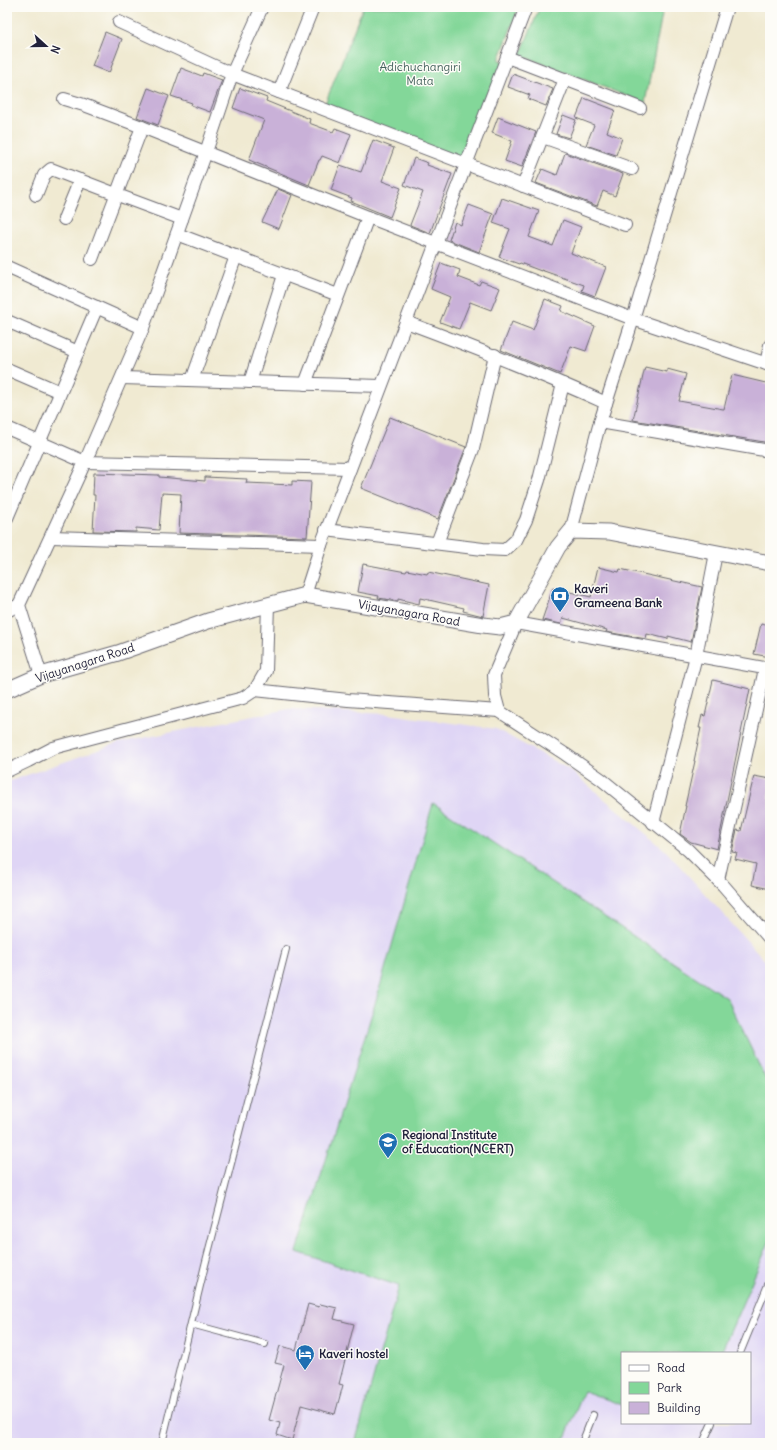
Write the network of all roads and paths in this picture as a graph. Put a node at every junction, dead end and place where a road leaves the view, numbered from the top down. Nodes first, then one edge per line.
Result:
1 (262, 7) edge
2 (313, 7) edge
3 (526, 7) edge
4 (726, 7) edge
5 (119, 22) dead end
6 (507, 57) junction
7 (232, 74) junction
8 (564, 79) junction
9 (279, 92) junction
10 (64, 99) dead end
11 (640, 108) dead end
12 (142, 127) junction
13 (543, 137) junction
14 (206, 152) junction
15 (466, 164) junction
16 (632, 169) dead end
17 (80, 180) junction
18 (524, 186) junction
19 (36, 195) dead end
20 (120, 195) junction
21 (368, 217) junction
22 (182, 219) junction
23 (64, 220) dead end
24 (625, 225) dead end
25 (176, 234) junction
26 (435, 242) junction
27 (236, 256) junction
28 (92, 259) dead end
29 (7, 267) edge
30 (284, 275) junction
31 (338, 295) junction
32 (97, 308) junction
33 (633, 319) junction
34 (7, 321) edge
35 (406, 322) junction
36 (143, 328) junction
37 (770, 345) edge
38 (78, 352) junction
39 (495, 356) junction
40 (768, 364) edge
41 (7, 369) edge
42 (122, 378) junction
43 (192, 380) junction
44 (250, 382) junction
45 (305, 384) junction
46 (563, 384) junction
47 (381, 386) junction
48 (60, 392) junction
49 (606, 403) junction
50 (600, 422) junction
51 (7, 428) edge
52 (39, 442) junction
53 (770, 451) edge
54 (84, 462) junction
55 (350, 468) junction
56 (7, 518) edge
57 (326, 530) junction
58 (571, 531) junction
59 (50, 537) junction
60 (437, 543) junction
61 (320, 545) junction
62 (716, 553) junction
63 (770, 563) edge
64 (304, 595) junction
65 (268, 604) junction
66 (19, 605) junction
67 (7, 611) edge
68 (516, 623) junction
69 (696, 656) junction
70 (768, 669) edge
71 (42, 675) junction
72 (7, 690) edge
73 (255, 690) junction
74 (499, 711) junction
75 (7, 770) edge
76 (653, 823) junction
77 (718, 880) junction
78 (770, 922) edge
79 (769, 937) edge
80 (286, 949) dead end
81 (770, 1280) edge
82 (191, 1324) junction
83 (265, 1344) dead end
84 (740, 1352) edge
85 (593, 1415) dead end
86 (712, 1424) edge
87 (162, 1443) edge
88 (582, 1443) edge
89 (704, 1443) edge

1 - 7 street
2 - 9 street
3 - 6 street
4 - 33 street
5 - 7 street
6 - 8 street
6 - 15 street
7 - 9 street
7 - 14 street
8 - 11 street
8 - 13 street
9 - 15 street
10 - 12 street
12 - 14 street
12 - 20 street
13 - 16 street
13 - 18 street
14 - 21 street
14 - 22 street
15 - 18 street
15 - 26 street
17 - 19 street
17 - 20 street
17 - 23 street
18 - 24 street
20 - 22 street
20 - 28 street
21 - 26 street
21 - 31 street
22 - 25 street
25 - 27 street
25 - 36 street
26 - 33 street
26 - 35 street
27 - 30 street
27 - 43 street
29 - 32 street
30 - 31 street
30 - 44 street
31 - 45 street
32 - 36 street
32 - 38 street
33 - 40 street
33 - 49 street
34 - 38 street
35 - 39 street
35 - 47 street
36 - 42 street
37 - 40 street
38 - 48 street
39 - 46 street
39 - 60 street
41 - 48 street
42 - 43 street
42 - 54 street
43 - 44 street
44 - 45 street
45 - 47 street
46 - 49 street
46 - 60 street
47 - 55 street
48 - 52 street
49 - 50 street
50 - 53 street
50 - 58 street
51 - 52 street
52 - 54 street
52 - 56 street
54 - 55 street
54 - 59 street
55 - 57 street
57 - 60 street
57 - 61 street
58 - 62 street
58 - 68 street
59 - 61 street
59 - 66 street
61 - 64 street
62 - 63 street
62 - 69 street
64 - 65 street, Vijayanagara Road
64 - 68 street, Vijayanagara Road
65 - 71 street, Vijayanagara Road
65 - 73 street
66 - 67 street
66 - 71 street
68 - 69 street
68 - 74 street
69 - 70 street
69 - 76 street
70 - 77 street
71 - 72 street, Vijayanagara Road
73 - 74 street
73 - 75 street
74 - 76 street
76 - 77 street
77 - 79 street
78 - 79 street
80 - 82 lane
81 - 84 lane
82 - 83 lane
82 - 87 lane
85 - 88 lane
86 - 89 lane

